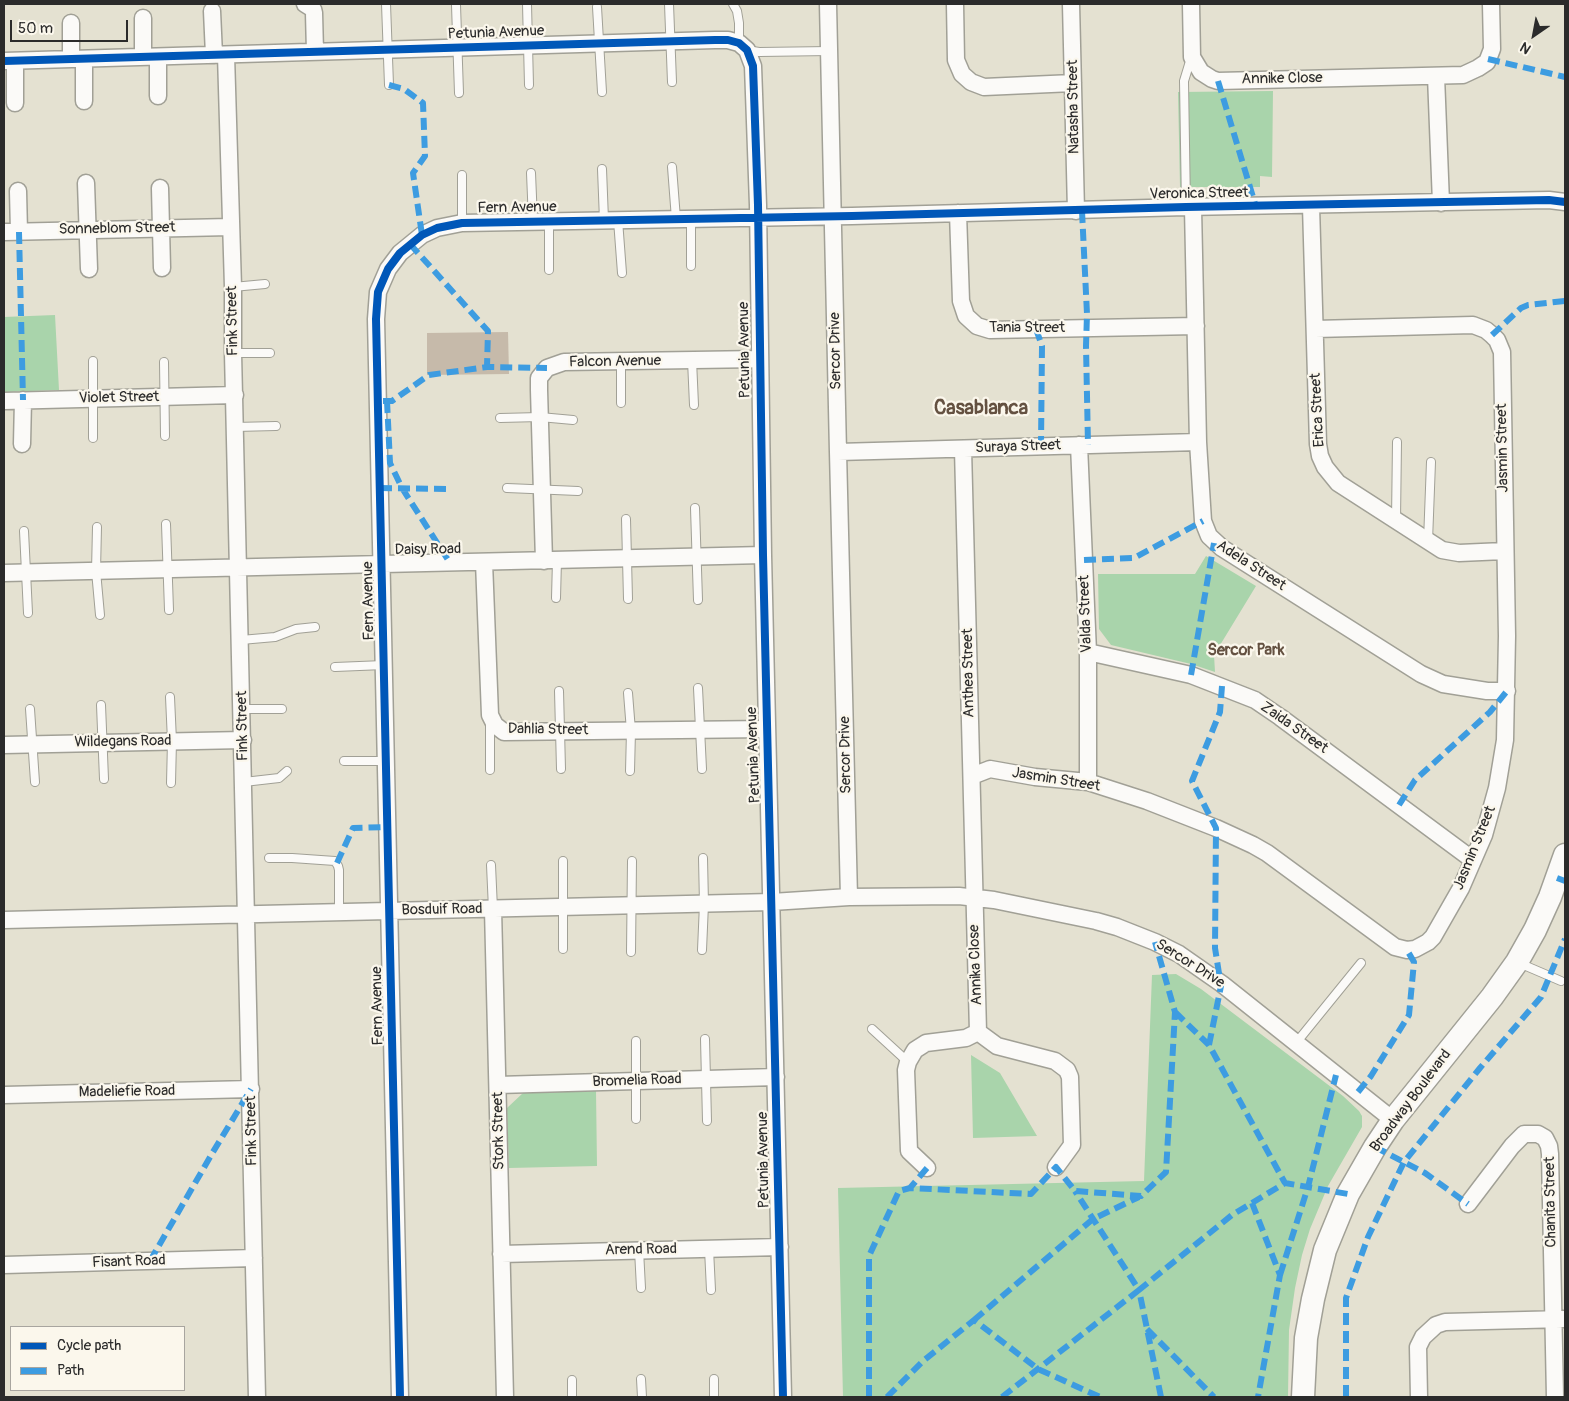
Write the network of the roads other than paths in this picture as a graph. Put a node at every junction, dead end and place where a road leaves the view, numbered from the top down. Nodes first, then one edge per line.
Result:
1 (305, 4) edge
2 (386, 4) edge
3 (527, 4) edge
4 (669, 4) edge
5 (733, 4) edge
6 (828, 4) edge
7 (954, 4) edge
8 (1071, 4) edge
9 (1191, 4) edge
10 (1491, 4) edge
11 (456, 5) dead end
12 (597, 7) dead end
13 (212, 11) dead end
14 (143, 18) dead end
15 (71, 23) dead end
16 (670, 41) junction
17 (599, 43) junction
18 (528, 46) junction
19 (743, 47) junction
20 (458, 48) junction
21 (388, 50) junction
22 (830, 51) junction
23 (315, 52) junction
24 (220, 55) junction
25 (150, 57) junction
26 (1192, 57) junction
27 (78, 59) junction
28 (9, 61) edge
29 (1436, 76) junction
30 (672, 82) dead end
31 (1073, 83) junction
32 (389, 85) dead end
33 (529, 85) dead end
34 (602, 92) dead end
35 (459, 93) dead end
36 (158, 96) dead end
37 (84, 101) dead end
38 (15, 103) dead end
39 (672, 167) dead end
40 (602, 169) dead end
41 (531, 173) dead end
42 (462, 175) dead end
43 (86, 183) dead end
44 (160, 188) dead end
45 (18, 191) dead end
46 (1565, 202) edge
47 (1441, 203) junction
48 (1312, 206) junction
49 (1190, 208) junction
50 (1076, 211) junction
51 (958, 213) junction
52 (833, 216) junction
53 (758, 217) junction
54 (684, 218) junction
55 (611, 220) junction
56 (541, 221) junction
57 (462, 223) junction
58 (230, 227) junction
59 (160, 228) junction
60 (88, 230) junction
61 (11, 232) edge
62 (691, 266) dead end
63 (162, 268) dead end
64 (89, 270) dead end
65 (549, 270) dead end
66 (622, 273) dead end
67 (265, 284) dead end
68 (233, 287) junction
69 (1196, 326) junction
70 (1315, 329) junction
71 (234, 353) junction
72 (270, 353) dead end
73 (759, 359) junction
74 (692, 360) junction
75 (94, 361) dead end
76 (621, 361) junction
77 (164, 362) dead end
78 (235, 395) junction
79 (165, 397) junction
80 (93, 398) junction
81 (23, 400) junction
82 (4, 401) edge
83 (621, 403) dead end
84 (694, 405) dead end
85 (540, 417) junction
86 (500, 418) dead end
87 (573, 420) dead end
88 (276, 426) dead end
89 (235, 427) junction
90 (165, 436) dead end
91 (93, 438) dead end
92 (1198, 442) junction
93 (1397, 442) dead end
94 (22, 444) dead end
95 (1079, 446) junction
96 (963, 449) junction
97 (838, 452) junction
98 (1432, 462) dead end
99 (507, 488) dead end
100 (542, 489) junction
101 (578, 491) dead end
102 (696, 508) dead end
103 (626, 519) dead end
104 (1396, 520) junction
105 (166, 524) dead end
106 (97, 527) dead end
107 (24, 531) dead end
108 (1428, 541) junction
109 (1504, 551) junction
110 (763, 555) junction
111 (697, 557) junction
112 (627, 559) junction
113 (550, 561) junction
114 (484, 562) junction
115 (382, 565) junction
116 (239, 567) junction
117 (168, 569) junction
118 (96, 571) junction
119 (26, 573) junction
120 (4, 574) edge
121 (556, 598) dead end
122 (628, 599) dead end
123 (698, 600) dead end
124 (169, 610) dead end
125 (28, 613) dead end
126 (100, 615) dead end
127 (315, 627) dead end
128 (240, 640) junction
129 (1088, 652) junction
130 (384, 665) junction
131 (335, 667) dead end
132 (698, 688) dead end
133 (559, 691) dead end
134 (1507, 691) junction
135 (628, 693) dead end
136 (170, 697) dead end
137 (101, 705) dead end
138 (30, 709) dead end
139 (242, 709) junction
140 (282, 709) dead end
141 (490, 715) junction
142 (767, 729) junction
143 (700, 730) junction
144 (630, 731) junction
145 (561, 732) junction
146 (243, 740) junction
147 (172, 741) junction
148 (102, 742) junction
149 (32, 744) junction
150 (4, 745) edge
151 (344, 761) dead end
152 (386, 761) junction
153 (702, 768) dead end
154 (561, 769) dead end
155 (490, 770) dead end
156 (630, 770) dead end
157 (288, 771) dead end
158 (972, 776) junction
159 (104, 779) dead end
160 (35, 782) dead end
161 (244, 782) junction
162 (1088, 782) junction
163 (171, 783) dead end
164 (1565, 855) edge
165 (269, 858) dead end
166 (703, 858) dead end
167 (1473, 860) junction
168 (563, 861) dead end
169 (632, 861) dead end
170 (491, 865) dead end
171 (849, 897) junction
172 (975, 897) junction
173 (772, 902) junction
174 (704, 904) junction
175 (633, 906) junction
176 (563, 907) junction
177 (493, 909) junction
178 (389, 911) junction
179 (339, 912) junction
180 (247, 914) junction
181 (4, 920) edge
182 (563, 949) dead end
183 (702, 950) dead end
184 (631, 952) dead end
185 (1517, 962) junction
186 (1361, 963) dead end
187 (1561, 981) dead end
188 (872, 1029) dead end
189 (978, 1032) junction
190 (705, 1039) dead end
191 (636, 1042) dead end
192 (1296, 1043) junction
193 (908, 1062) junction
194 (776, 1077) junction
195 (706, 1079) junction
196 (636, 1081) junction
197 (498, 1085) junction
198 (251, 1090) junction
199 (4, 1095) edge
200 (636, 1118) dead end
201 (1393, 1120) junction
202 (707, 1121) dead end
203 (1056, 1167) dead end
204 (927, 1168) dead end
205 (1468, 1204) dead end
206 (780, 1247) junction
207 (709, 1249) junction
208 (639, 1250) junction
209 (501, 1254) junction
210 (254, 1258) junction
211 (4, 1265) edge
212 (641, 1288) dead end
213 (711, 1290) dead end
214 (1559, 1320) edge
215 (641, 1378) dead end
216 (572, 1380) dead end
217 (714, 1380) dead end
218 (258, 1397) edge
219 (400, 1397) edge
220 (505, 1397) edge
221 (572, 1397) edge
222 (642, 1397) edge
223 (714, 1397) edge
224 (783, 1397) edge
225 (1303, 1397) edge
226 (1419, 1397) edge
227 (1555, 1397) edge

1 - 23 street
2 - 21 lane
3 - 18 lane
4 - 16 lane
5 - 19 lane
6 - 22 street, Sercor Drive
7 - 31 street
8 - 31 street, Natasha Street
9 - 26 street
10 - 29 street, Annike Close
11 - 20 lane
12 - 17 lane
13 - 24 street, Fink Street
14 - 25 street
15 - 27 street
16 - 17 street, Petunia Avenue
16 - 19 street, Petunia Avenue
16 - 30 lane
17 - 18 street, Petunia Avenue
17 - 34 lane
18 - 20 street, Petunia Avenue
18 - 33 lane
19 - 22 lane
19 - 53 street, Petunia Avenue
20 - 21 street, Petunia Avenue
20 - 35 lane
21 - 23 street, Petunia Avenue
21 - 32 lane
22 - 52 street, Sercor Drive
23 - 24 street, Petunia Avenue
24 - 25 street, Petunia Avenue
24 - 58 street, Fink Street
25 - 27 street, Petunia Avenue
25 - 36 street
26 - 29 street, Annike Close
26 - 49 lane
27 - 28 street, Petunia Avenue
27 - 37 street
28 - 38 street
29 - 47 street
31 - 50 street, Natasha Street
39 - 54 lane
40 - 55 lane
41 - 56 lane
42 - 57 lane
43 - 60 street
44 - 59 street
45 - 61 street
46 - 47 street, Veronica Street
47 - 48 street, Veronica Street
48 - 49 street, Veronica Street
48 - 70 street, Erica Street
49 - 50 street, Veronica Street
49 - 69 street, Adela Street
50 - 51 street, Veronica Street
51 - 52 street, Veronica Street
51 - 69 street, Tania Street
52 - 53 street, Fern Avenue
52 - 97 street, Sercor Drive
53 - 54 street, Fern Avenue
53 - 73 street, Petunia Avenue
54 - 55 street, Fern Avenue
54 - 62 lane
55 - 56 street, Fern Avenue
55 - 66 lane
56 - 57 street, Fern Avenue
56 - 65 lane
57 - 115 street, Fern Avenue
58 - 59 street, Sonneblom Street
58 - 68 street, Fink Street
59 - 60 street, Sonneblom Street
59 - 63 street
60 - 61 street, Sonneblom Street
60 - 64 street
67 - 68 lane
68 - 71 street, Fink Street
69 - 92 street, Adela Street
70 - 104 street, Erica Street
70 - 109 street, Jasmin Street
71 - 72 lane
71 - 78 street, Fink Street
73 - 74 street, Falcon Avenue
73 - 110 street, Petunia Avenue
74 - 76 street, Falcon Avenue
74 - 84 lane
75 - 80 lane
76 - 83 lane
76 - 85 street, Falcon Avenue
77 - 79 lane
78 - 79 street, Violet Street
78 - 89 street, Fink Street
79 - 80 street, Violet Street
79 - 90 lane
80 - 81 street, Violet Street
80 - 91 lane
81 - 82 street, Violet Street
81 - 94 street
85 - 86 lane
85 - 87 lane
85 - 100 street, Falcon Avenue
88 - 89 lane
89 - 116 street, Fink Street
92 - 95 street, Suraya Street
92 - 134 street, Adela Street
93 - 104 lane
95 - 96 street, Suraya Street
95 - 129 street, Valda Street
96 - 97 street, Suraya Street
96 - 158 street, Anthea Street
97 - 171 street, Sercor Drive
98 - 108 lane
99 - 100 lane
100 - 101 lane
100 - 113 street, Falcon Avenue
102 - 111 lane
103 - 112 lane
104 - 108 street, Erica Street
105 - 117 lane
106 - 118 lane
107 - 119 lane
108 - 109 street, Erica Street
109 - 134 street, Jasmin Street
110 - 111 street, Daisy Road
110 - 142 street, Petunia Avenue
111 - 112 street, Daisy Road
111 - 123 lane
112 - 113 street, Daisy Road
112 - 122 lane
113 - 114 street, Daisy Road
113 - 121 lane
114 - 115 street, Daisy Road
114 - 141 street, Dahlia Street
115 - 116 street, Daisy Road
115 - 130 street, Fern Avenue
116 - 117 street, Daisy Road
116 - 128 street, Fink Street
117 - 118 street, Daisy Road
117 - 124 lane
118 - 119 street, Daisy Road
118 - 126 lane
119 - 120 street, Daisy Road
119 - 125 lane
127 - 128 lane
128 - 139 street, Fink Street
129 - 162 street, Valda Street
129 - 167 street, Zaida Street
130 - 131 lane
130 - 152 street, Fern Avenue
132 - 143 lane
133 - 145 lane
134 - 167 street, Jasmin Street
135 - 144 lane
136 - 147 lane
137 - 148 lane
138 - 149 lane
139 - 140 lane
139 - 146 street, Fink Street
141 - 145 street, Dahlia Street
141 - 155 lane
142 - 143 street, Dahlia Street
142 - 173 street, Petunia Avenue
143 - 144 street, Dahlia Street
143 - 153 lane
144 - 145 street, Dahlia Street
144 - 156 lane
145 - 154 lane
146 - 147 street, Wildegans Road
146 - 161 street, Fink Street
147 - 148 street, Wildegans Road
147 - 163 lane
148 - 149 street, Wildegans Road
148 - 159 lane
149 - 150 street, Wildegans Road
149 - 160 lane
151 - 152 lane
152 - 178 street, Fern Avenue
157 - 161 lane
158 - 162 street, Jasmin Street
158 - 172 street, Anthea Street
161 - 180 street, Fink Street
162 - 167 street, Jasmin Street
164 - 185 street, Broadway Boulevard
165 - 179 lane
166 - 174 lane
168 - 176 lane
169 - 175 lane
170 - 177 lane, Stork Street
171 - 172 street, Sercor Drive
171 - 173 street, Bosduif Road
172 - 189 street, Annika Close
172 - 192 street, Sercor Drive
173 - 174 street, Bosduif Road
173 - 194 street, Petunia Avenue
174 - 175 street, Bosduif Road
174 - 183 lane
175 - 176 street, Bosduif Road
175 - 184 lane
176 - 177 street, Bosduif Road
176 - 182 lane
177 - 178 street, Bosduif Road
177 - 197 street, Stork Street
178 - 179 street, Bosduif Road
178 - 219 street, Fern Avenue
179 - 180 street, Bosduif Road
180 - 181 street, Bosduif Road
180 - 198 street, Fink Street
185 - 187 lane
185 - 201 street, Broadway Boulevard
186 - 192 lane
188 - 193 lane
189 - 193 street
189 - 203 street
190 - 195 lane
191 - 196 lane
192 - 201 street, Sercor Drive
193 - 204 street
194 - 195 street, Bromelia Road
194 - 206 street, Petunia Avenue
195 - 196 street, Bromelia Road
195 - 202 lane
196 - 197 street, Bromelia Road
196 - 200 lane
197 - 209 street, Stork Street
198 - 199 street, Madeliefie Road
198 - 210 street, Fink Street
201 - 225 street, Broadway Boulevard
205 - 214 street, Chanita Street
206 - 207 street, Arend Road
206 - 224 street, Petunia Avenue
207 - 208 street, Arend Road
207 - 213 lane
208 - 209 street, Arend Road
208 - 212 lane
209 - 220 street, Stork Street
210 - 211 street, Fisant Road
210 - 218 street, Fink Street
214 - 226 street
214 - 227 street, Chanita Street
215 - 222 lane
216 - 221 lane
217 - 223 lane

